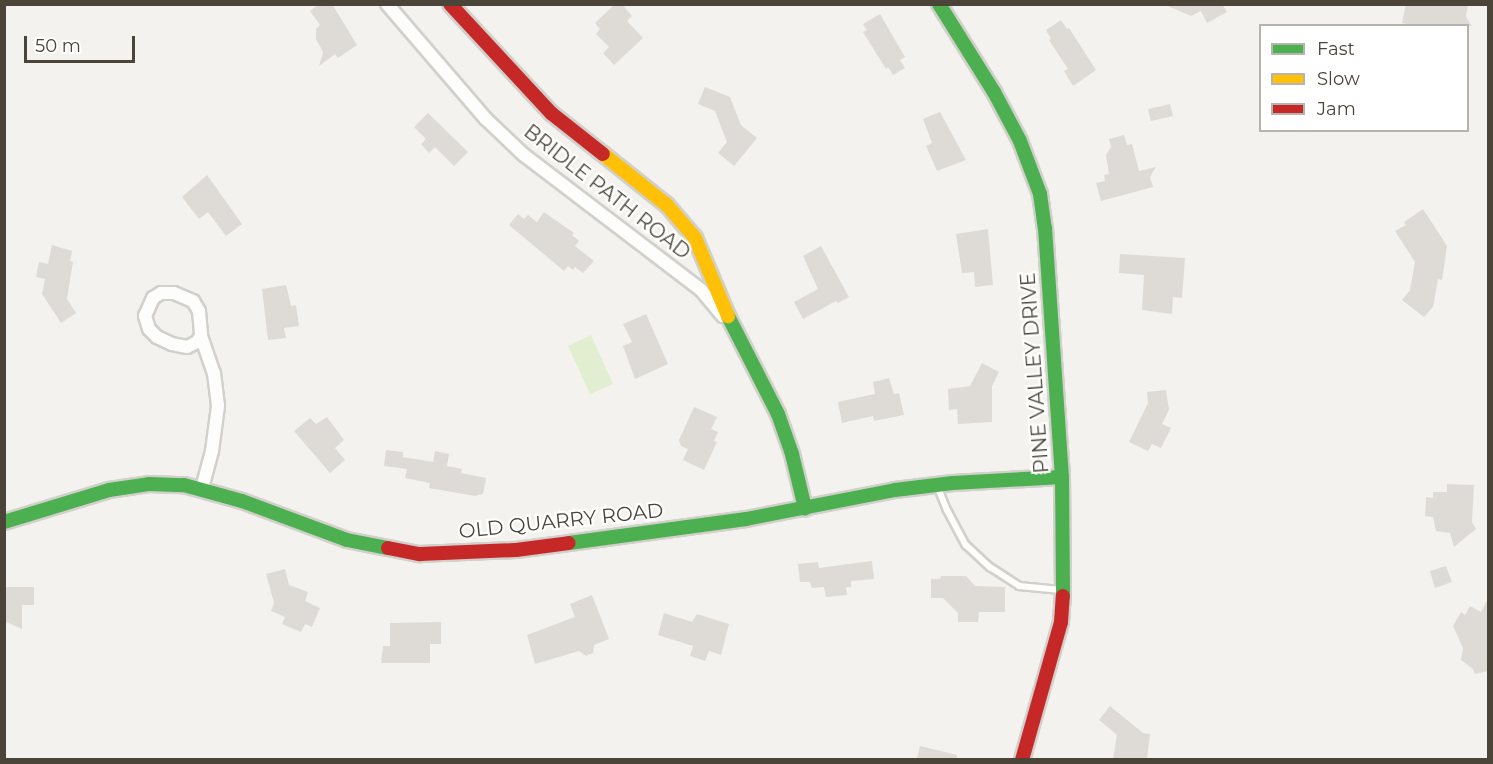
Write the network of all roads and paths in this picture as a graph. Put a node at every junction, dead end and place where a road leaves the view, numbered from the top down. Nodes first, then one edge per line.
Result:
1 (387, 4) edge
2 (450, 4) edge
3 (939, 4) edge
4 (733, 328) junction
5 (201, 336) junction
6 (1062, 477) junction
7 (937, 485) junction
8 (202, 489) junction
9 (805, 508) junction
10 (4, 522) edge
11 (1064, 591) junction
12 (1022, 759) edge

1 - 4 street, BRIDLE PATH ROAD
2 - 4 street, BRIDLE PATH ROAD
3 - 6 street, PINE VALLEY DRIVE
4 - 9 street, BRIDLE PATH ROAD
5 - 5 street
5 - 8 street
6 - 7 street, OLD QUARRY ROAD
6 - 11 street, PINE VALLEY DRIVE
7 - 9 street, OLD QUARRY ROAD
7 - 11 lane
8 - 9 street, OLD QUARRY ROAD
8 - 10 street, OLD QUARRY ROAD
11 - 12 street, PINE VALLEY DRIVE

